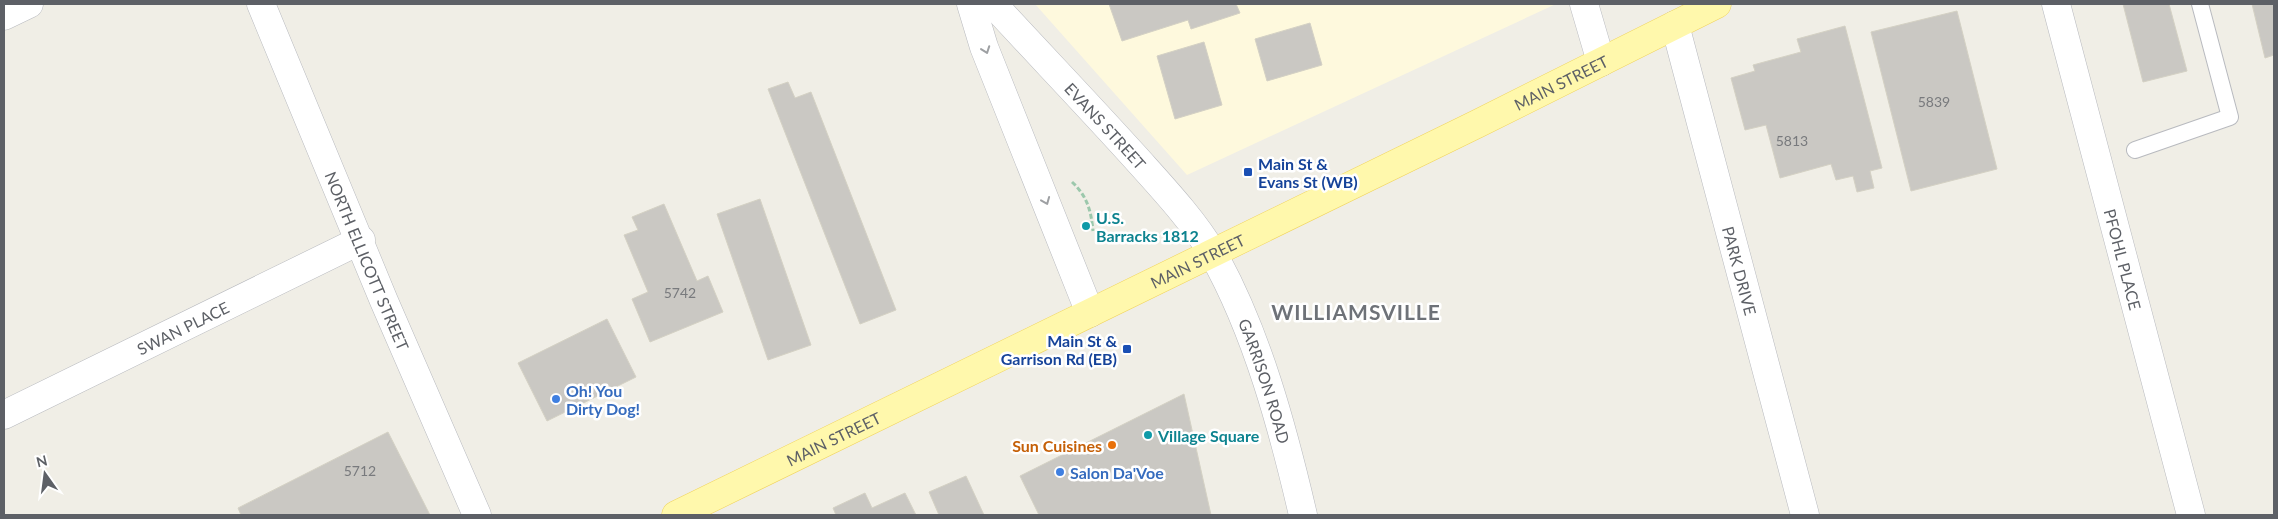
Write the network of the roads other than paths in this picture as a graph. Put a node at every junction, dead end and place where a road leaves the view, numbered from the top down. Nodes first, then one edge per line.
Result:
1 (29, 4) edge
2 (261, 4) edge
3 (971, 4) edge
4 (993, 4) edge
5 (1584, 4) edge
6 (1717, 4) edge
7 (2056, 4) edge
8 (2200, 4) edge
9 (4, 16) edge
10 (1674, 25) junction
11 (1601, 62) junction
12 (2134, 150) dead end
13 (361, 240) junction
14 (1212, 253) junction
15 (1090, 312) junction
16 (4, 415) edge
17 (477, 515) edge
18 (676, 515) edge
19 (1303, 515) edge
20 (1805, 515) edge
21 (2191, 515) edge

1 - 9 street
2 - 13 street, NORTH ELLICOTT STREET
3 -> 15 street
4 - 14 street, EVANS STREET
5 - 11 street
6 - 10 main road, MAIN STREET
7 - 21 street, PFOHL PLACE
8 - 12 lane
10 - 11 main road, MAIN STREET
10 - 20 street, PARK DRIVE
11 - 14 main road, MAIN STREET
13 - 16 street, SWAN PLACE
13 - 17 street, NORTH ELLICOTT STREET
14 - 15 main road, MAIN STREET
14 - 19 street, GARRISON ROAD
15 - 18 main road, MAIN STREET

